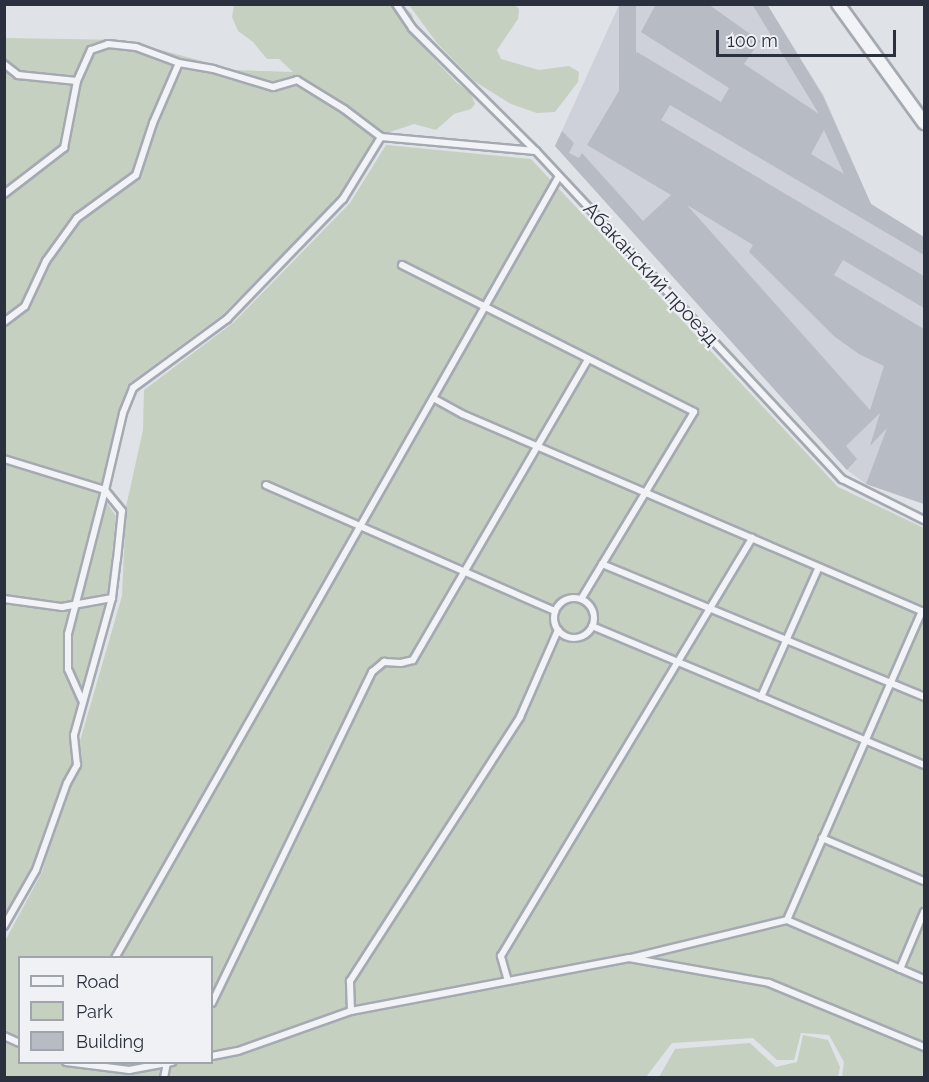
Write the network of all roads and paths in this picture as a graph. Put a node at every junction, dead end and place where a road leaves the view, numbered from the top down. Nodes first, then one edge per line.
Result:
1 (396, 4) edge
2 (838, 4) edge
3 (179, 63) junction
4 (4, 64) edge
5 (77, 81) junction
6 (924, 123) edge
7 (381, 137) junction
8 (536, 151) junction
9 (559, 176) junction
10 (4, 194) edge
11 (402, 265) dead end
12 (484, 307) junction
13 (4, 322) edge
14 (588, 359) junction
15 (433, 398) junction
16 (537, 447) junction
17 (4, 459) edge
18 (266, 485) dead end
19 (105, 489) junction
20 (645, 493) junction
21 (924, 520) edge
22 (360, 526) junction
23 (752, 538) junction
24 (602, 564) junction
25 (819, 567) junction
26 (463, 572) junction
27 (112, 598) junction
28 (4, 599) edge
29 (581, 599) junction
30 (75, 604) junction
31 (711, 609) junction
32 (555, 611) junction
33 (923, 611) edge
34 (592, 626) junction
35 (558, 630) junction
36 (786, 640) junction
37 (679, 663) junction
38 (890, 683) junction
39 (761, 697) junction
40 (924, 697) edge
41 (82, 700) junction
42 (865, 740) junction
43 (924, 765) edge
44 (822, 838) junction
45 (924, 881) edge
46 (924, 912) edge
47 (7, 918) edge
48 (787, 920) junction
49 (4, 926) edge
50 (116, 956) edge
51 (629, 958) junction
52 (900, 969) junction
53 (924, 979) edge
54 (508, 981) junction
55 (213, 1001) edge
56 (351, 1011) junction
57 (4, 1036) edge
58 (18, 1042) edge
59 (924, 1047) edge
60 (213, 1056) edge
61 (82, 1064) edge
62 (164, 1064) edge

1 - 8 lane, Абаканский проезд
2 - 6 street
3 - 5 lane
3 - 7 lane
3 - 13 lane
4 - 5 lane
5 - 10 lane
7 - 8 lane
7 - 19 lane
8 - 9 lane, Абаканский проезд
9 - 12 lane
9 - 21 lane, Абаканский проезд
11 - 12 lane
12 - 14 lane
12 - 15 lane
14 - 16 lane
14 - 20 lane
15 - 16 lane
15 - 22 lane
16 - 20 lane
16 - 26 lane
17 - 19 lane
18 - 22 lane
19 - 27 lane
19 - 30 lane
20 - 23 lane
20 - 24 lane
22 - 26 lane
22 - 50 lane
23 - 25 lane
23 - 31 lane
24 - 29 lane
24 - 31 lane
25 - 33 lane
25 - 36 lane
26 - 32 lane
26 - 55 lane
27 - 30 lane
27 - 41 lane
28 - 30 lane
29 - 32 lane
29 - 34 lane
30 - 41 lane
31 - 36 lane
31 - 37 lane
32 - 35 lane
33 - 38 lane
34 - 35 lane
34 - 37 lane
35 - 56 lane
36 - 38 lane
36 - 39 lane
37 - 39 lane
37 - 54 lane
38 - 40 lane
38 - 42 lane
39 - 42 lane
41 - 47 lane
42 - 43 lane
42 - 44 lane
44 - 45 lane
44 - 48 lane
46 - 52 lane
47 - 49 lane
48 - 51 lane
48 - 52 lane
51 - 54 lane
51 - 59 lane
52 - 53 lane
54 - 56 lane
56 - 60 lane
57 - 58 lane
61 - 62 lane

